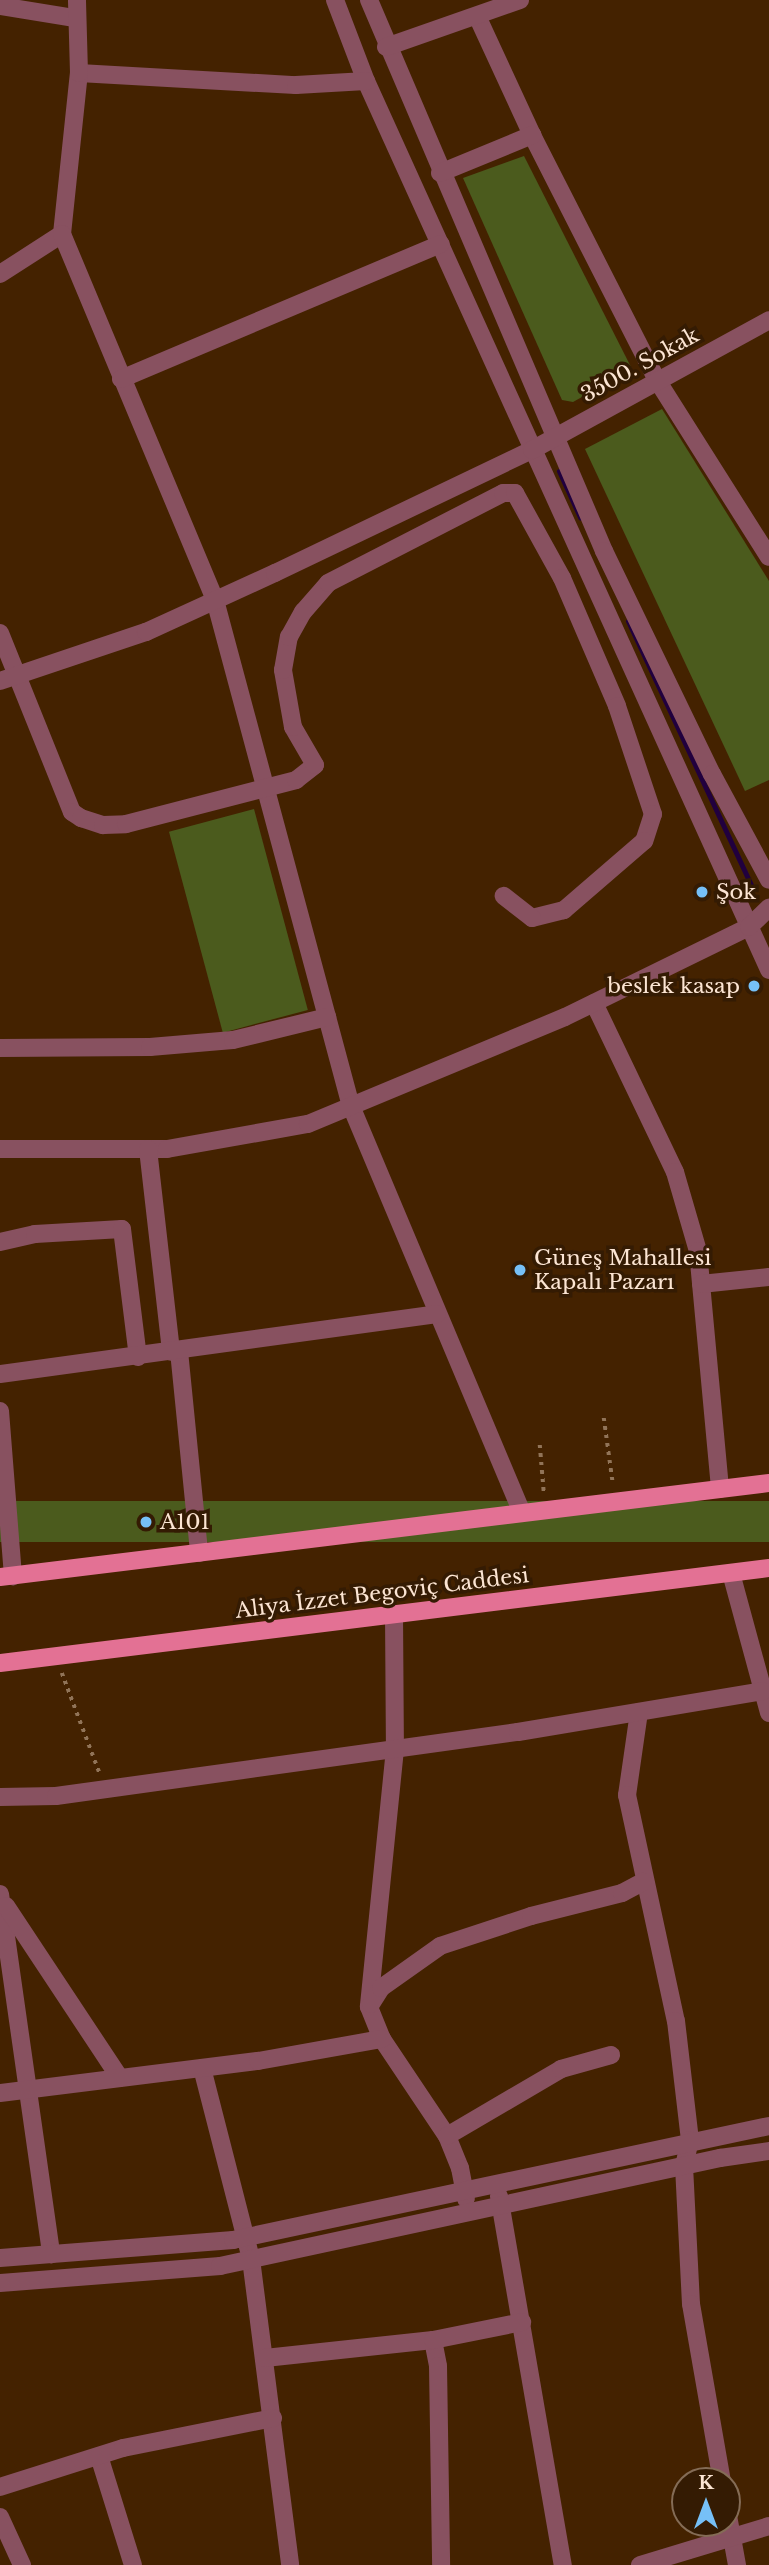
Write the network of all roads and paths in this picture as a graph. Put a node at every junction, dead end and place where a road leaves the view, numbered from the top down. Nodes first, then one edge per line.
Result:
1 (335, 0) edge
2 (369, 0) edge
3 (520, 0) edge
4 (0, 6) edge
5 (76, 9) edge
6 (478, 18) junction
7 (387, 47) junction
8 (79, 73) junction
9 (366, 81) junction
10 (532, 135) junction
11 (440, 173) junction
12 (62, 234) junction
13 (441, 244) junction
14 (0, 274) edge
15 (769, 320) edge
16 (121, 379) junction
17 (657, 380) junction
18 (555, 438) junction
19 (532, 450) junction
20 (769, 556) edge
21 (215, 600) junction
22 (0, 634) edge
23 (17, 674) junction
24 (0, 681) edge
25 (264, 788) junction
26 (769, 880) edge
27 (504, 896) dead end
28 (769, 908) edge
29 (749, 927) junction
30 (769, 970) edge
31 (594, 1003) junction
32 (327, 1017) junction
33 (0, 1048) edge
34 (351, 1106) junction
35 (0, 1149) edge
36 (148, 1149) junction
37 (0, 1242) edge
38 (769, 1277) edge
39 (701, 1284) junction
40 (438, 1314) junction
41 (175, 1352) junction
42 (138, 1357) junction
43 (0, 1374) edge
44 (0, 1411) edge
45 (604, 1418) dead end
46 (540, 1445) dead end
47 (769, 1483) edge
48 (613, 1485) dead end
49 (720, 1489) junction
50 (544, 1493) dead end
51 (522, 1513) junction
52 (199, 1553) junction
53 (769, 1568) edge
54 (732, 1573) junction
55 (6, 1576) edge
56 (394, 1614) junction
57 (761, 1650) edge
58 (56, 1656) junction
59 (0, 1663) edge
60 (763, 1691) junction
61 (639, 1712) junction
62 (769, 1713) edge
63 (395, 1749) junction
64 (106, 1789) junction
65 (0, 1797) edge
66 (643, 1882) junction
67 (0, 1896) edge
68 (369, 2007) junction
69 (382, 2039) junction
70 (611, 2055) dead end
71 (202, 2068) junction
72 (120, 2078) junction
73 (28, 2089) junction
74 (0, 2093) edge
75 (769, 2126) edge
76 (447, 2136) junction
77 (690, 2140) junction
78 (769, 2151) edge
79 (684, 2166) junction
80 (496, 2183) junction
81 (464, 2189) junction
82 (501, 2205) junction
83 (469, 2212) junction
84 (246, 2237) junction
85 (51, 2254) junction
86 (0, 2258) edge
87 (251, 2259) junction
88 (0, 2283) edge
89 (522, 2322) junction
90 (433, 2340) junction
91 (265, 2358) junction
92 (273, 2418) junction
93 (99, 2456) junction
94 (720, 2467) edge
95 (0, 2487) edge
96 (0, 2517) edge
97 (769, 2526) edge
98 (732, 2537) edge
99 (732, 2540) junction
100 (22, 2565) edge
101 (133, 2565) edge
102 (290, 2565) edge
103 (441, 2565) edge
104 (564, 2565) edge
105 (640, 2565) edge
106 (737, 2565) edge

1 - 9 street
2 - 7 street
3 - 6 street
4 - 5 street
5 - 8 street
6 - 7 street
6 - 10 street
7 - 11 street
8 - 9 street
8 - 12 street
9 - 13 street
10 - 11 street
10 - 17 street
11 - 18 street
12 - 14 street
12 - 16 street
13 - 16 street
13 - 19 street
15 - 17 street, 3500. Sokak
16 - 21 street
17 - 18 street, 3500. Sokak
17 - 20 street
18 - 19 street, 3500. Sokak
18 - 26 street
19 - 21 street, 3500. Sokak
19 - 29 street
21 - 23 street, 3500. Sokak
21 - 25 street
22 - 23 street
23 - 24 street, 3500. Sokak
23 - 25 street
25 - 27 street
25 - 32 street
28 - 29 street
29 - 30 street
29 - 31 street
31 - 34 street
31 - 39 street
32 - 33 street
32 - 34 street
34 - 36 street
34 - 40 street
35 - 36 street
36 - 41 street
37 - 42 street
38 - 39 street
39 - 49 street
40 - 41 street
40 - 51 street
41 - 42 street
41 - 52 street
42 - 43 street
44 - 55 street
45 - 48 path
46 - 50 path
47 - 49 main road
49 - 51 main road
51 - 52 main road
52 - 55 main road
53 - 54 main road, Aliya İzzet Begoviç Caddesi
54 - 56 main road, Aliya İzzet Begoviç Caddesi
54 - 57 street
56 - 58 main road, Aliya İzzet Begoviç Caddesi
56 - 63 street
57 - 60 street
58 - 59 main road, Aliya İzzet Begoviç Caddesi
58 - 64 path
60 - 61 street
60 - 62 street
61 - 63 street
61 - 66 street
63 - 64 street
63 - 68 street
64 - 65 street
66 - 68 street
66 - 77 street
67 - 72 street
67 - 73 street
68 - 69 street
69 - 71 street
69 - 76 street
70 - 76 street
71 - 72 street
71 - 84 street
72 - 73 street
73 - 74 street
73 - 85 street
75 - 77 street
76 - 81 street
77 - 79 street
77 - 80 street
78 - 79 street
79 - 82 street
79 - 94 street
80 - 81 street
80 - 82 street
81 - 83 street
81 - 84 street
82 - 83 street
82 - 89 street
83 - 87 street
84 - 85 street
84 - 87 street
85 - 86 street
87 - 88 street
87 - 91 street
89 - 90 street
89 - 104 street
90 - 91 street
90 - 103 street
91 - 92 street
92 - 93 street
92 - 102 street
93 - 95 street
93 - 101 street
96 - 100 street
97 - 99 street
98 - 99 street
99 - 105 street
99 - 106 street

